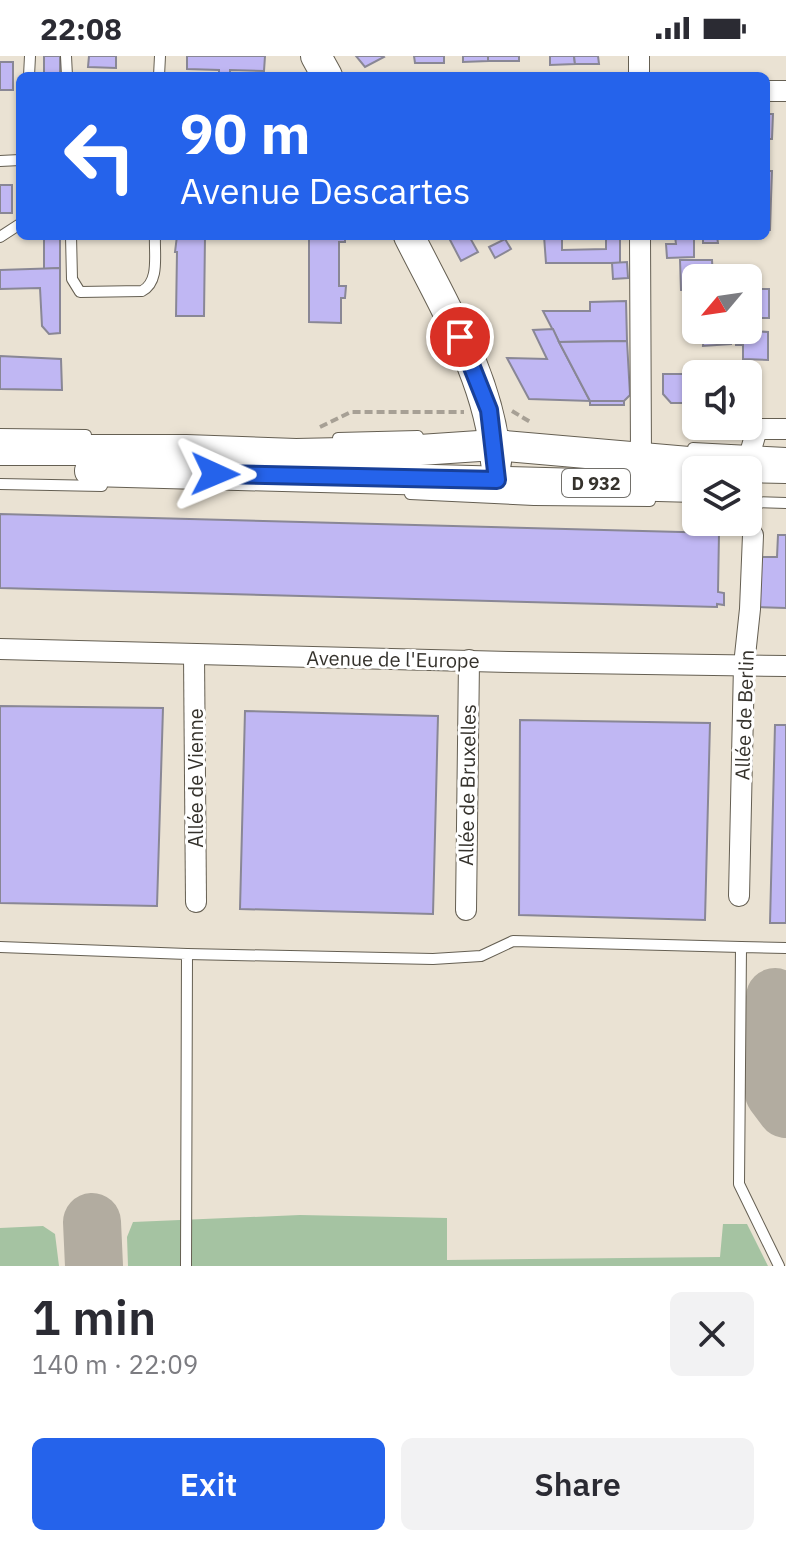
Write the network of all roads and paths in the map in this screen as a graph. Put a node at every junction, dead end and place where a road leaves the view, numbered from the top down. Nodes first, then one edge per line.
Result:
1 (71, 240) edge
2 (155, 240) edge
3 (411, 240) edge
4 (640, 240) edge
5 (786, 429) edge
6 (0, 434) edge
7 (101, 436) dead end
8 (436, 436) dead end
9 (450, 436) dead end
10 (158, 438) dead end
11 (217, 439) dead end
12 (330, 439) dead end
13 (494, 440) junction
14 (582, 441) dead end
15 (688, 447) dead end
16 (642, 448) junction
17 (0, 450) edge
18 (786, 453) edge
19 (682, 456) edge
20 (713, 456) edge
21 (751, 456) edge
22 (762, 463) edge
23 (786, 468) edge
24 (0, 469) edge
25 (762, 469) edge
26 (762, 476) edge
27 (0, 484) edge
28 (120, 487) dead end
29 (682, 487) edge
30 (498, 489) junction
31 (786, 489) edge
32 (394, 494) dead end
33 (669, 501) dead end
34 (762, 502) edge
35 (786, 503) edge
36 (753, 536) edge
37 (0, 649) edge
38 (194, 654) junction
39 (469, 660) junction
40 (744, 665) junction
41 (786, 666) edge
42 (739, 896) dead end
43 (196, 902) dead end
44 (466, 910) dead end
45 (0, 947) edge
46 (741, 947) junction
47 (786, 948) edge
48 (187, 954) junction
49 (186, 1266) edge
50 (779, 1266) edge

1 - 2 lane
3 - 13 main road
4 - 16 street
5 - 21 street
6 - 7 lane
8 - 12 lane
9 - 13 lane
10 - 11 lane
13 - 14 lane
13 - 16 main road, D 932
13 - 17 main road
13 - 30 main road
15 - 20 lane
16 - 19 main road, D 932
18 - 22 lane
23 - 25 main road, D 932
24 - 30 main road
26 - 31 main road, D 932
27 - 28 lane
29 - 30 main road, D 932
30 - 32 lane
30 - 33 lane
34 - 35 lane
36 - 40 street, Allée de Berlin
37 - 38 street, Avenue de l'Europe
38 - 39 street, Avenue de l'Europe
38 - 43 street, Allée de Vienne
39 - 40 street, Avenue de l'Europe
39 - 44 street, Allée de Bruxelles
40 - 41 street, Avenue de l'Europe
40 - 42 street, Allée de Berlin
45 - 48 lane
46 - 47 lane
46 - 48 lane
46 - 50 lane
48 - 49 lane

